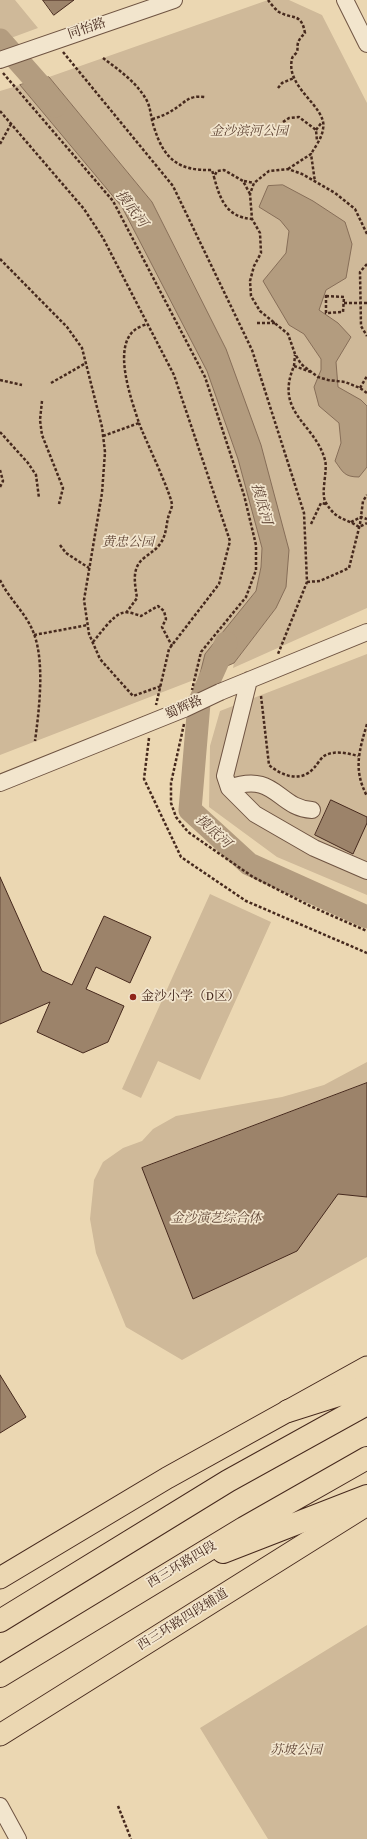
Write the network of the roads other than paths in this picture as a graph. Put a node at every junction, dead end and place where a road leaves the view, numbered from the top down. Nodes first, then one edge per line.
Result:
1 (174, 0) edge
2 (345, 0) edge
3 (367, 44) edge
4 (0, 60) edge
5 (367, 632) edge
6 (260, 676) junction
7 (0, 783) edge
8 (229, 788) junction
9 (312, 810) dead end
10 (367, 871) edge
11 (367, 1367) edge
12 (367, 1386) edge
13 (367, 1404) edge
14 (288, 1411) junction
15 (367, 1458) edge
16 (367, 1496) edge
17 (367, 1505) edge
18 (171, 1572) junction
19 (0, 1578) edge
20 (0, 1621) edge
21 (0, 1676) edge
22 (0, 1735) edge
23 (0, 1806) edge
24 (18, 1839) edge

1 - 4 street, 同怡路
2 - 3 street
5 - 6 street, 蜀辉路
6 - 7 street, 蜀辉路, bridge
6 - 8 street
8 - 9 street
8 - 10 street
11 - 14 main road
12 - 14 highway
13 - 20 highway
14 - 19 main road
15 - 18 highway, 西三环路四段
16 - 18 highway
17 - 22 main road, 西三环路四段辅道
18 - 21 highway, 西三环路四段
23 - 24 street

